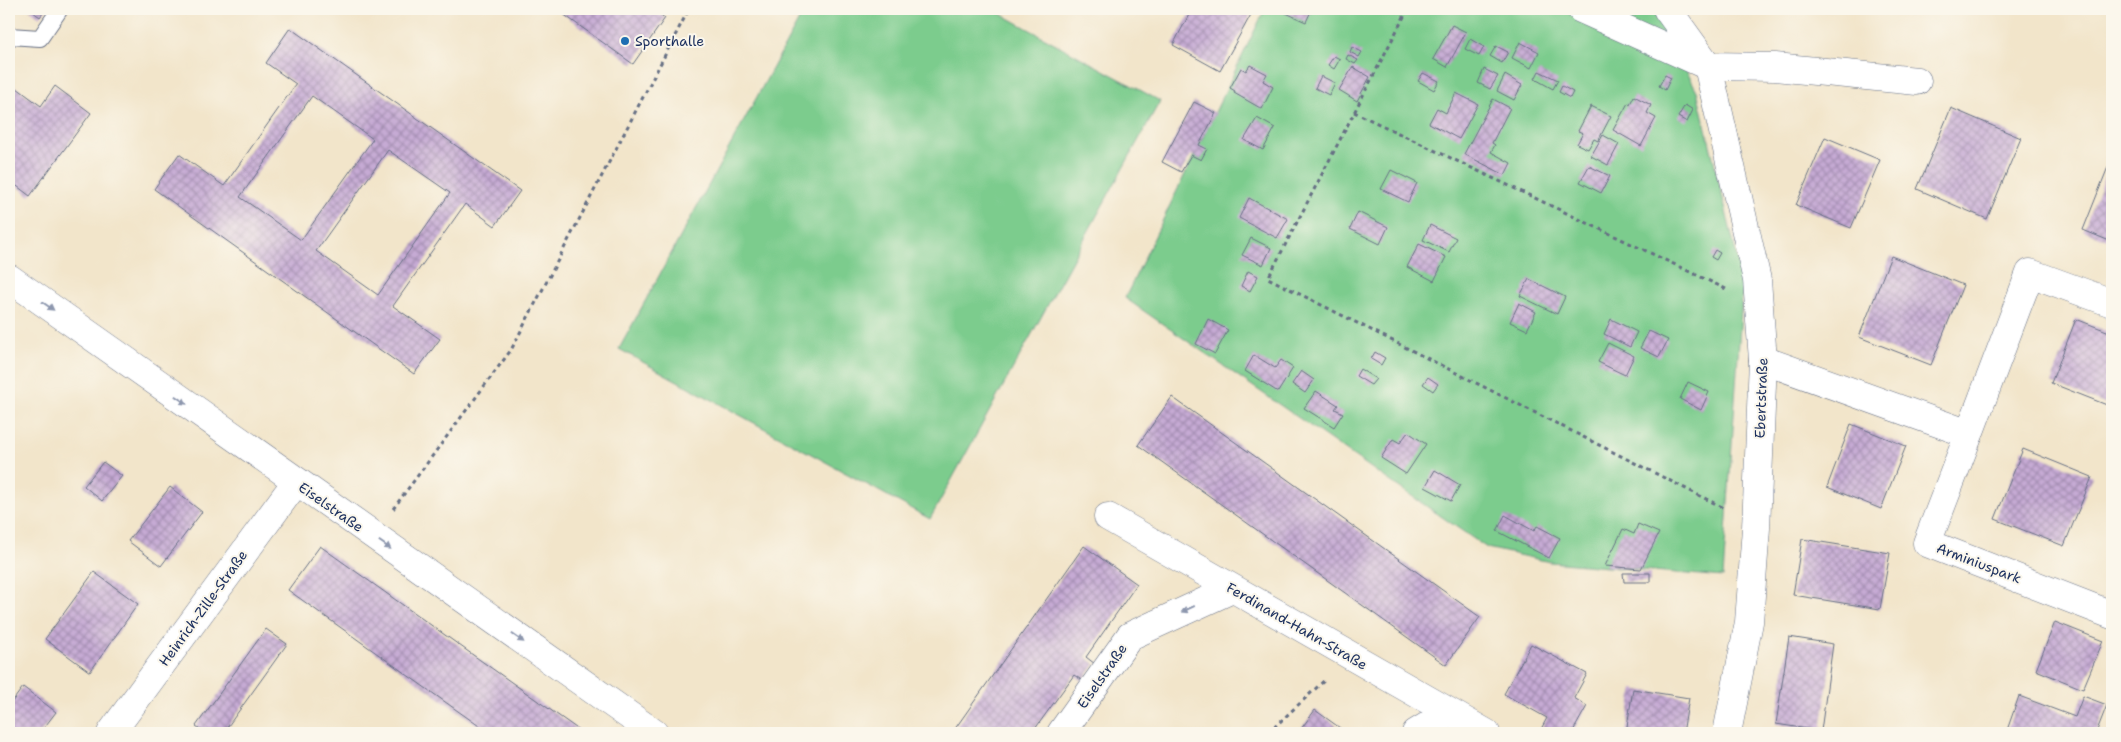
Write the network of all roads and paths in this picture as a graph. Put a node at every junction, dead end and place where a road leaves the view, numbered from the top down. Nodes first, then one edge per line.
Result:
1 (60, 9) edge
2 (689, 9) edge
3 (1408, 9) edge
4 (1580, 9) edge
5 (1667, 9) edge
6 (9, 36) edge
7 (1708, 66) junction
8 (1916, 81) dead end
9 (1354, 112) junction
10 (9, 278) edge
11 (1727, 289) dead end
12 (2112, 303) edge
13 (1763, 360) junction
14 (1969, 434) junction
15 (296, 482) junction
16 (1108, 518) dead end
17 (1756, 528) junction
18 (373, 536) junction
19 (1232, 589) junction
20 (2112, 615) edge
21 (1350, 656) junction
22 (1449, 713) junction
23 (111, 733) edge
24 (654, 733) edge
25 (1061, 733) edge
26 (1268, 733) edge
27 (1416, 733) edge
28 (1486, 733) edge
29 (1728, 733) edge

1 - 6 lane
2 - 18 path
3 - 9 path
4 - 7 street
5 - 7 street, Ebertstraße
7 - 8 street
7 - 13 street, Ebertstraße
9 - 11 path
9 - 17 path
10 -> 15 street, Eiselstraße
12 - 14 street, Arminiuspark
13 - 14 street
13 - 17 street, Ebertstraße
14 - 20 street, Arminiuspark
15 - 18 street, Eiselstraße
15 - 23 street, Heinrich-Zille-Straße
16 - 19 street, Ferdinand-Hahn-Straße
17 - 29 street, Ebertstraße
18 -> 24 street, Eiselstraße
19 - 21 street, Ferdinand-Hahn-Straße
19 -> 25 street, Eiselstraße
21 - 22 street, Ferdinand-Hahn-Straße
21 - 26 path
22 - 27 street
22 - 28 street, Ferdinand-Hahn-Straße

